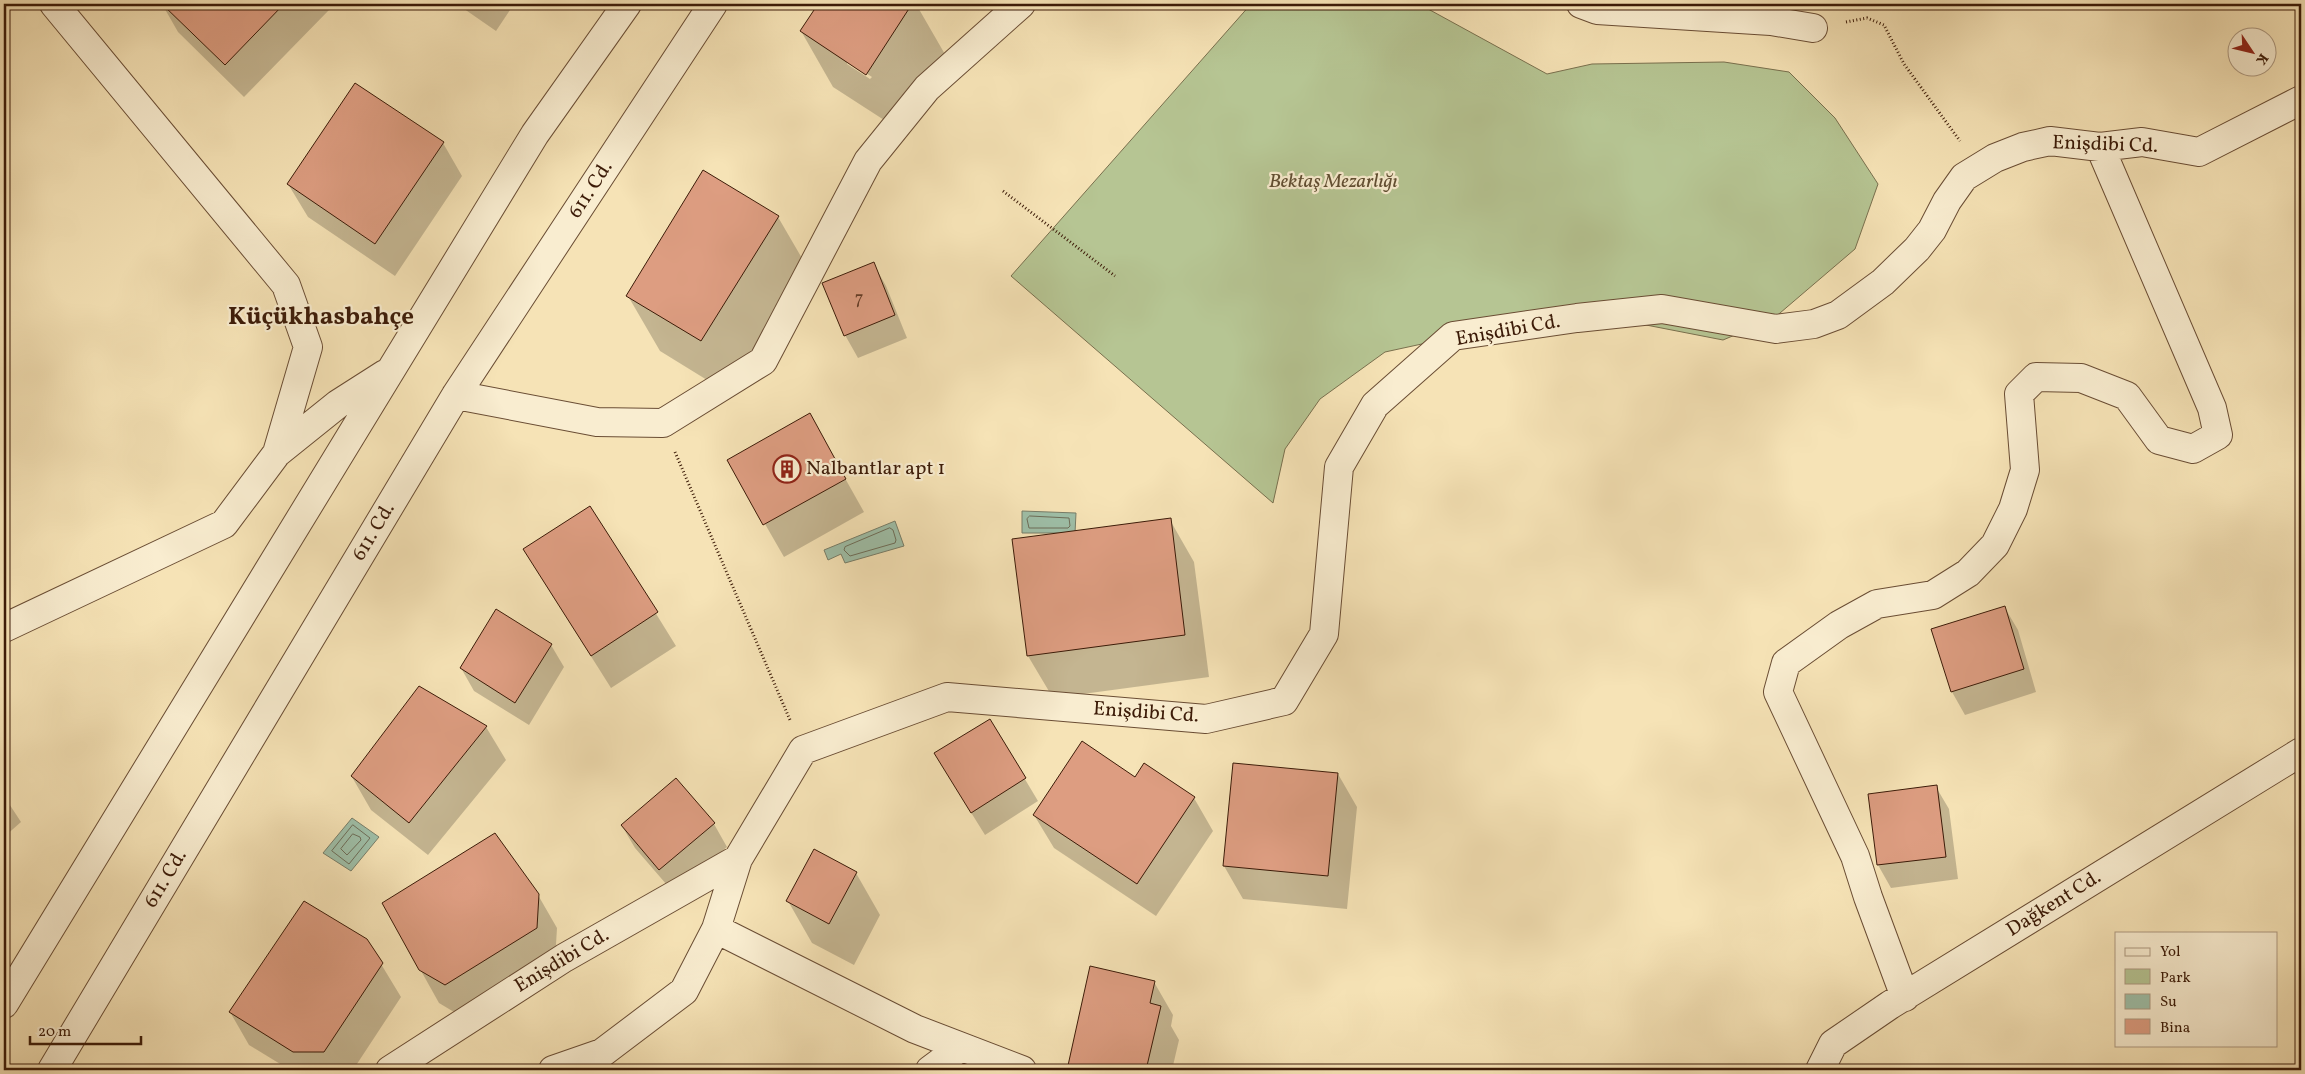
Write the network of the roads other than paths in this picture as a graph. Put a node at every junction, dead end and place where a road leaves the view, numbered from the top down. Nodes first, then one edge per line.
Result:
1 (54, 4) edge
2 (628, 4) edge
3 (713, 4) edge
4 (1021, 4) edge
5 (1582, 4) edge
6 (1813, 28) road end
7 (2301, 100) edge
8 (2100, 147) junction
9 (390, 371) junction
10 (456, 394) junction
11 (277, 453) junction
12 (4, 628) edge
13 (2301, 752) edge
14 (738, 859) junction
15 (716, 928) junction
16 (1905, 996) junction
17 (4, 1004) edge
18 (961, 1047) junction
19 (52, 1070) edge
20 (390, 1070) edge
21 (553, 1070) edge
22 (930, 1070) edge
23 (1022, 1070) edge
24 (1820, 1070) edge

1 - 11 street
2 - 9 street
3 - 10 street, 611. Cd.
4 - 10 street
5 - 6 street
7 - 8 street, Enişdibi Cd.
8 - 14 street, Enişdibi Cd.
8 - 16 street
9 - 11 street
9 - 17 street
10 - 19 street, 611. Cd.
11 - 12 street
13 - 16 street, Dağkent Cd.
14 - 15 street, Enişdibi Cd.
14 - 20 street, Enişdibi Cd.
15 - 18 street
15 - 21 street, Enişdibi Cd.
16 - 24 street, Dağkent Cd.
18 - 22 street
18 - 23 street

